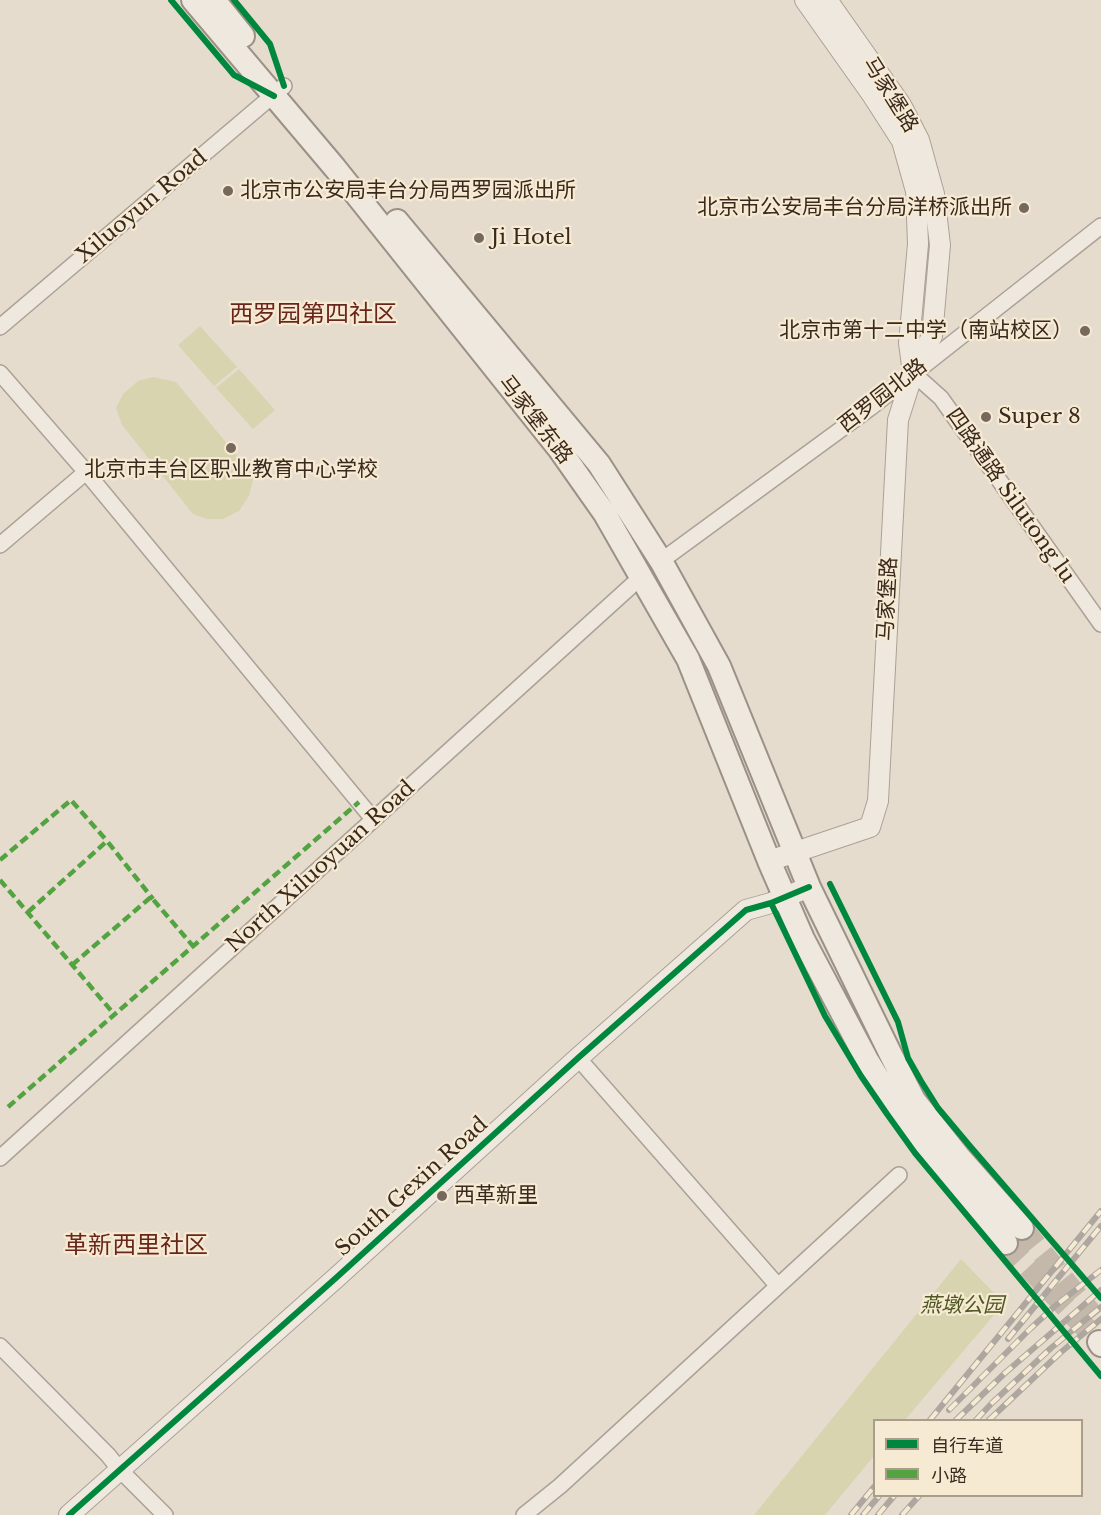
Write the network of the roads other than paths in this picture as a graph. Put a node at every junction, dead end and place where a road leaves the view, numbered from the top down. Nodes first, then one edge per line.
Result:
1 (193, 0) edge
2 (214, 0) edge
3 (806, 0) edge
4 (827, 0) edge
5 (279, 91) junction
6 (1101, 226) edge
7 (0, 327) edge
8 (0, 373) edge
9 (913, 373) junction
10 (86, 472) junction
11 (0, 545) edge
12 (661, 561) junction
13 (641, 577) junction
14 (1101, 624) edge
15 (374, 819) junction
16 (794, 852) junction
17 (769, 861) junction
18 (809, 886) junction
19 (785, 898) junction
20 (578, 1058) junction
21 (1, 1154) edge
22 (899, 1176) dead end
23 (778, 1286) junction
24 (0, 1346) edge
25 (120, 1470) junction
26 (69, 1515) edge
27 (165, 1515) edge
28 (524, 1515) edge

1 - 5 main road, 马家堡东路
2 - 5 main road
3 - 9 street, 马家堡路
4 - 9 street, 马家堡路
5 - 7 street, Xiluoyun Road
5 - 12 main road
5 - 13 main road, 马家堡东路
6 - 9 street, 西罗园北路
8 - 10 street
9 - 12 street, 西罗园北路
9 - 14 street, 四路通路 Silutong lu
9 - 16 street, 马家堡路
10 - 11 street
10 - 15 street
12 - 16 main road
13 - 15 street, North Xiluoyuan Road
13 - 17 main road, 马家堡东路
15 - 21 street, North Xiluoyuan Road
16 - 17 street
16 - 18 main road
17 - 19 main road, 马家堡东路
18 - 19 street, South Gexin Road
18 - 19 main road, 马家堡东路
19 - 20 street, South Gexin Road
20 - 23 street
20 - 25 street, South Gexin Road
22 - 23 street
23 - 28 street
24 - 25 street
25 - 26 street, South Gexin Road
25 - 27 street

